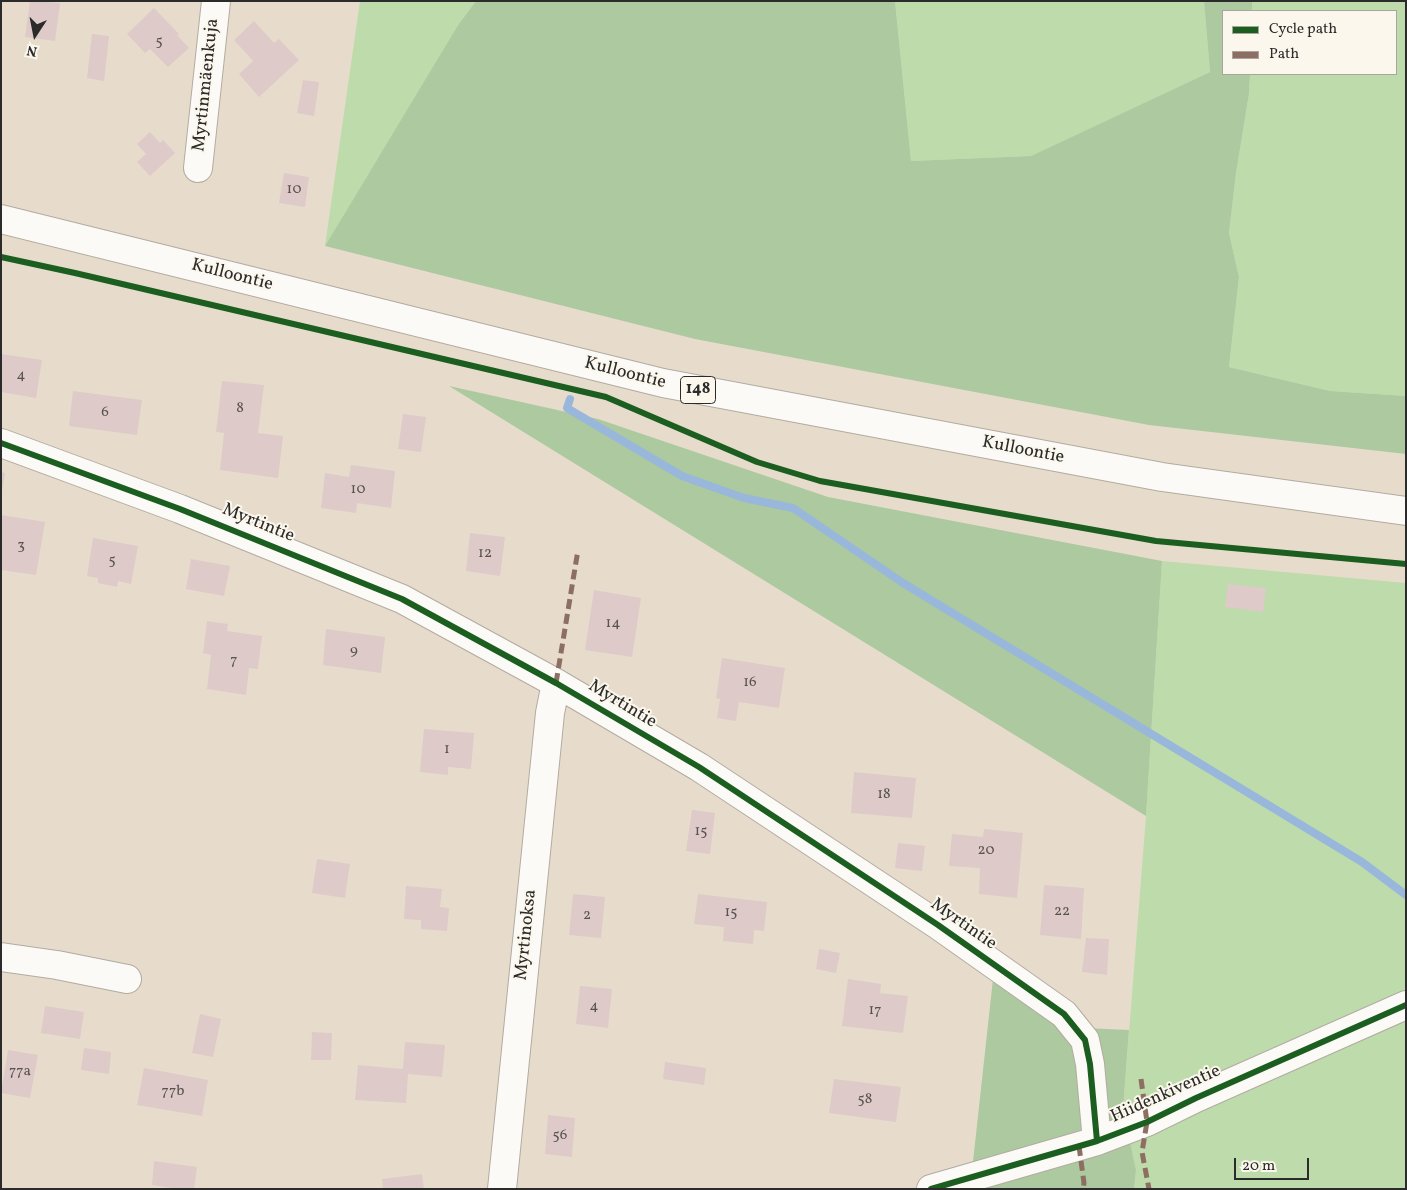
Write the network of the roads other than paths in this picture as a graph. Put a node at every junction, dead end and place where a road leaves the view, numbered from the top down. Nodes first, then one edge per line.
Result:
1 (216, 1) edge
2 (198, 168) dead end
3 (1, 219) edge
4 (1, 443) edge
5 (1406, 511) edge
6 (556, 683) junction
7 (1, 957) edge
8 (127, 979) dead end
9 (1406, 1005) edge
10 (1097, 1141) junction
11 (502, 1189) edge
12 (931, 1189) edge

1 - 2 street, Myrtinmäenkuja
3 - 5 street, Kulloontie / 148
4 - 6 street, Myrtintie
6 - 10 street, Myrtintie
6 - 11 street, Myrtinoksa
7 - 8 street
9 - 10 street, Hiidenkiventie
10 - 12 street, Hiidenkiventie

